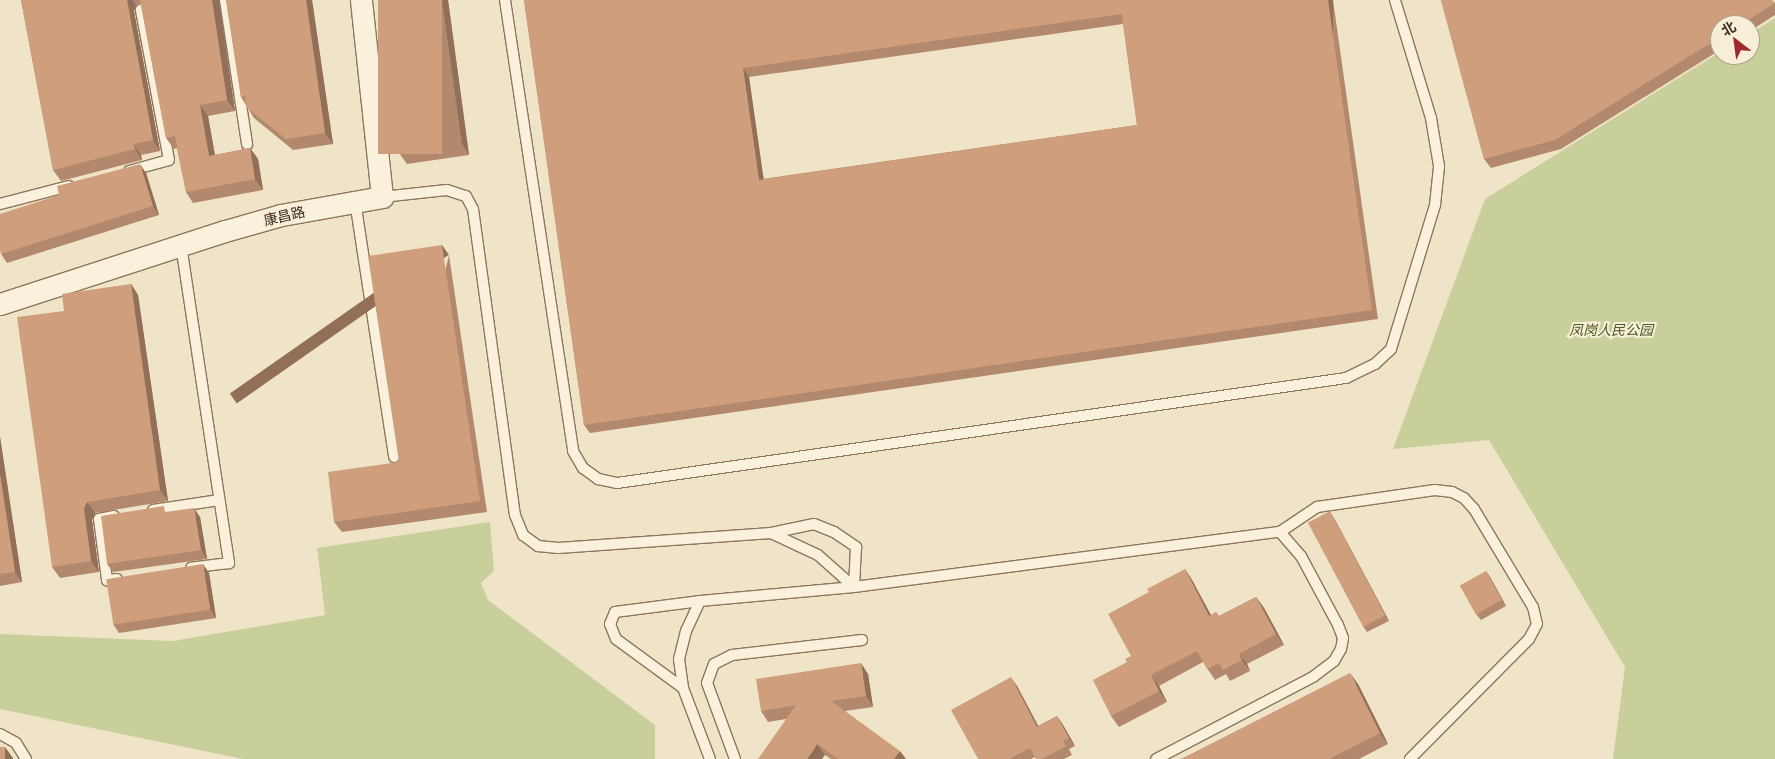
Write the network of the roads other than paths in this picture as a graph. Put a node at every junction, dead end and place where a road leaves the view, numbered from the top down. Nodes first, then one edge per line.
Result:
1 (225, 0) edge
2 (361, 0) edge
3 (505, 0) edge
4 (1395, 0) edge
5 (141, 10) edge
6 (247, 144) dead end
7 (122, 172) edge
8 (75, 184) edge
9 (382, 197) junction
10 (355, 201) junction
11 (0, 204) edge
12 (181, 245) junction
13 (0, 304) edge
14 (394, 457) edge
15 (219, 500) junction
16 (145, 511) edge
17 (127, 514) edge
18 (1280, 532) junction
19 (771, 533) junction
20 (182, 570) edge
21 (126, 578) edge
22 (854, 587) junction
23 (700, 601) junction
24 (862, 640) dead end
25 (683, 688) junction
26 (0, 734) edge
27 (26, 759) edge
28 (710, 759) edge
29 (735, 759) edge
30 (1156, 759) edge
31 (1410, 759) edge

1 - 6 lane
2 - 9 street
3 - 4 lane
5 - 7 lane
8 - 11 lane
9 - 10 street, 康昌路
9 - 19 lane
10 - 12 street, 康昌路
10 - 14 lane
12 - 13 street, 康昌路
12 - 15 lane
15 - 16 lane
15 - 20 lane
17 - 21 lane
18 - 22 lane
18 - 30 lane
18 - 31 lane
19 - 22 lane
19 - 22 lane
22 - 23 lane
23 - 25 lane
23 - 25 lane
24 - 29 lane
25 - 28 lane
26 - 27 lane

